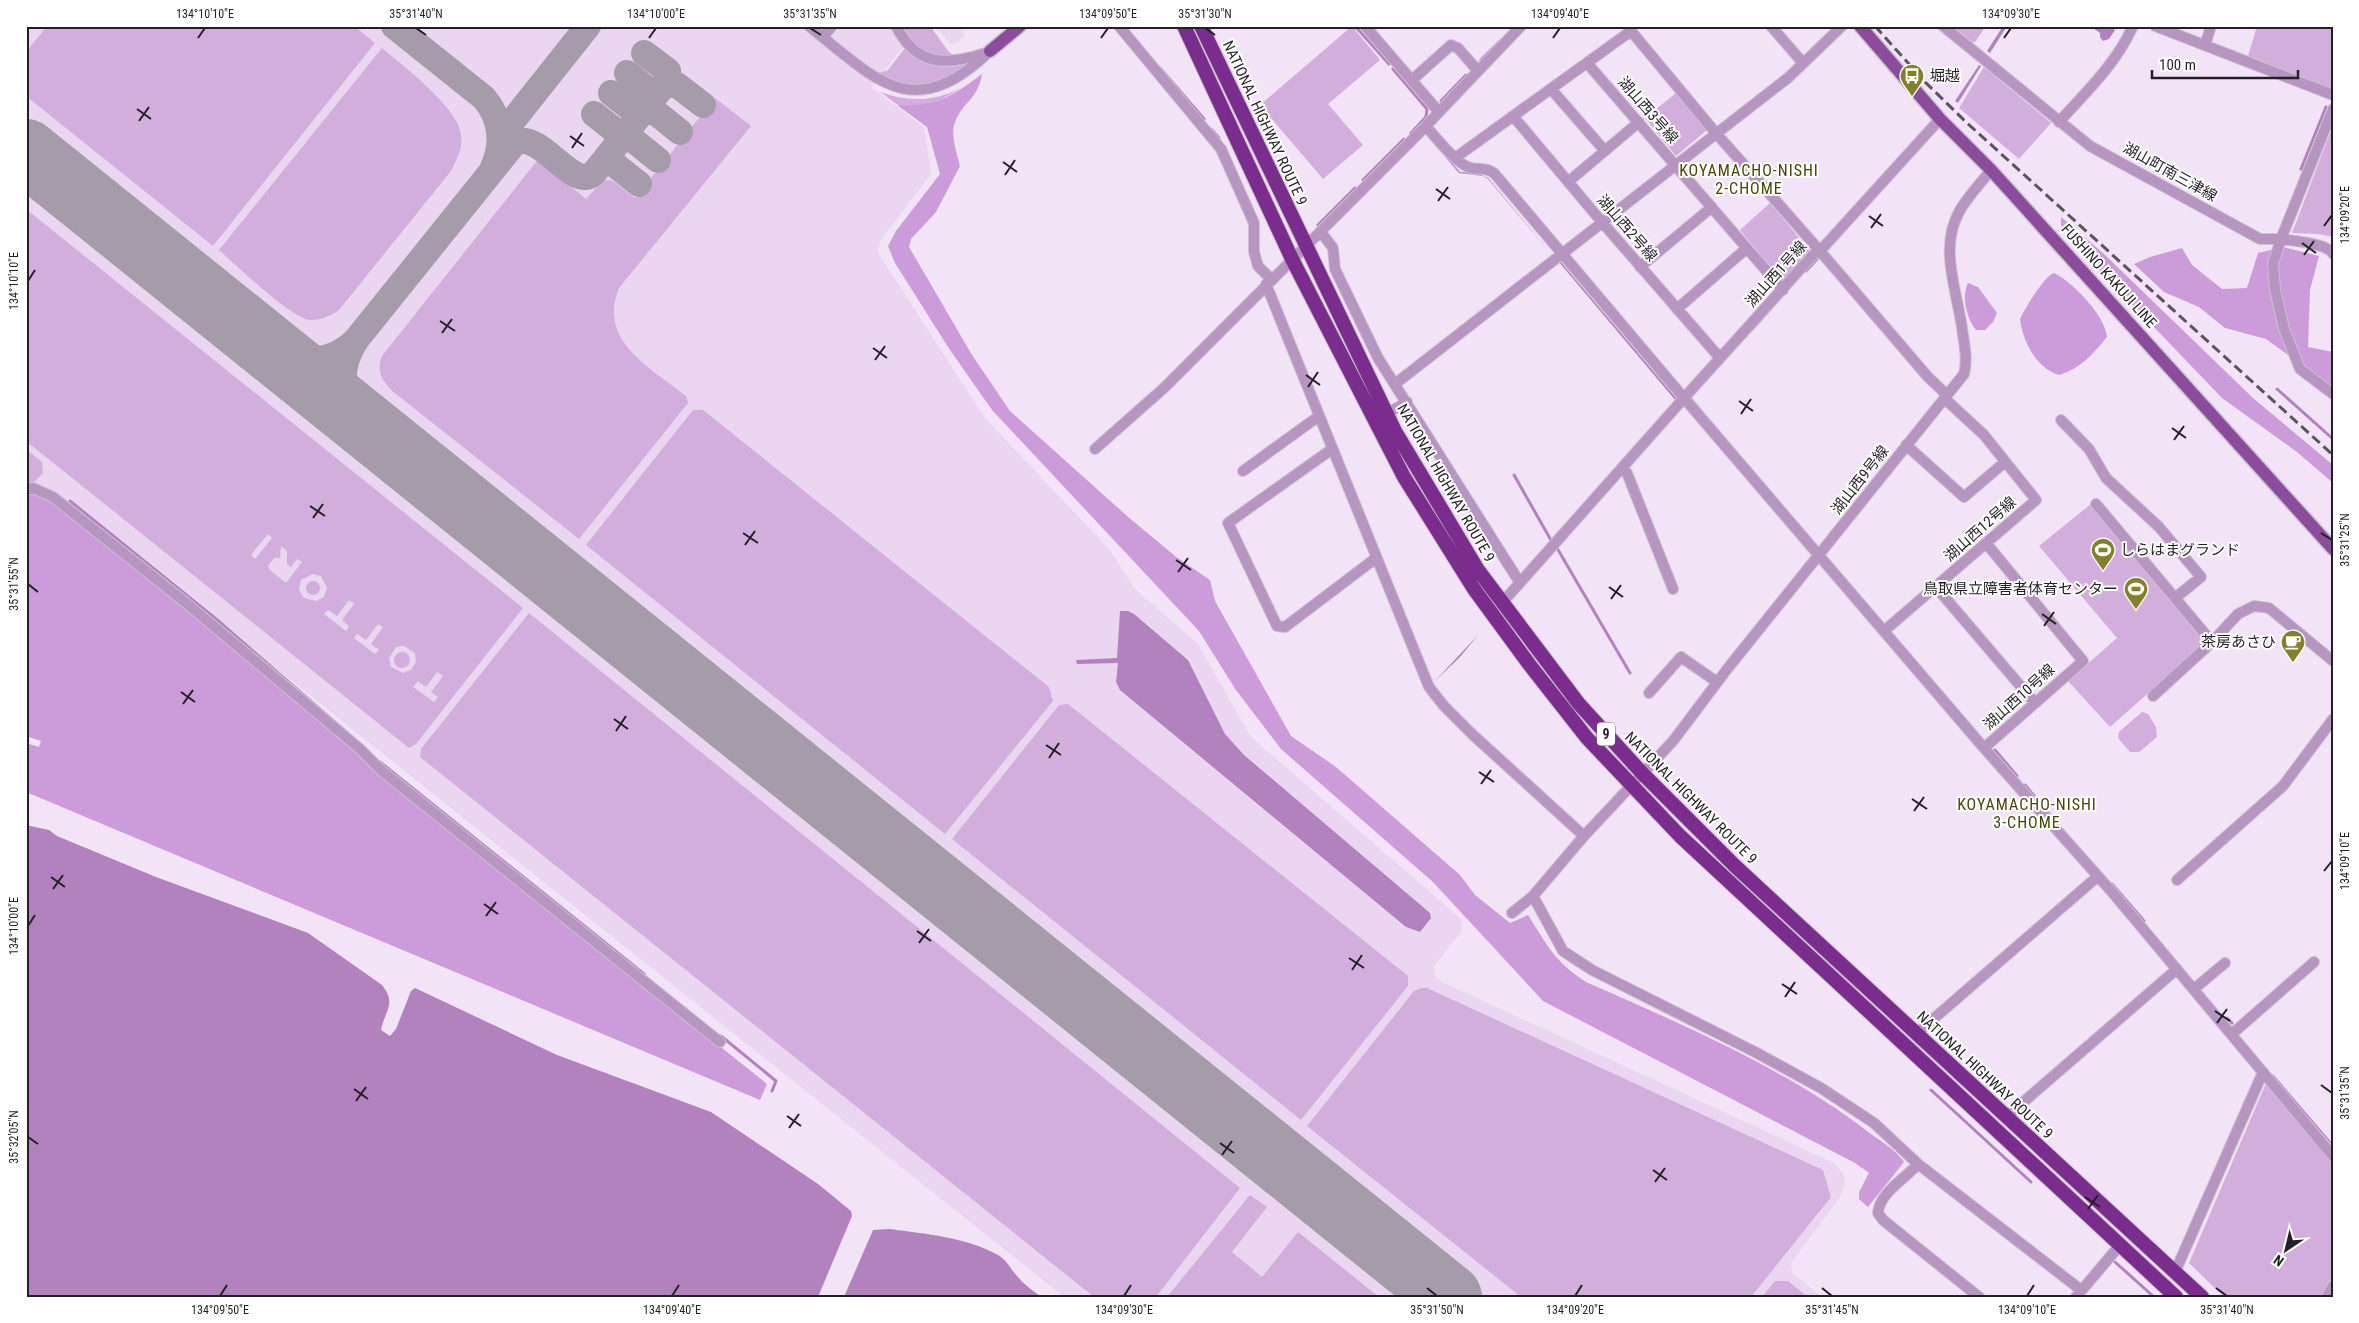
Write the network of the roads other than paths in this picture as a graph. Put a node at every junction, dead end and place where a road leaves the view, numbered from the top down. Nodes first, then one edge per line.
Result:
1 (809, 26) edge
2 (832, 26) edge
3 (896, 26) edge
4 (1020, 26) edge
5 (1119, 26) edge
6 (1184, 26) edge
7 (1201, 26) edge
8 (1366, 26) edge
9 (1521, 26) edge
10 (1771, 26) edge
11 (1842, 26) edge
12 (1860, 26) edge
13 (1943, 26) edge
14 (2132, 26) edge
15 (2155, 26) edge
16 (2210, 26) edge
17 (1631, 28) edge
18 (823, 38) junction
19 (2205, 45) junction
20 (990, 51) junction
21 (1588, 63) junction
22 (1803, 63) junction
23 (1478, 71) junction
24 (1412, 80) junction
25 (1551, 90) junction
26 (2333, 95) edge
27 (2333, 109) edge
28 (1439, 112) junction
29 (1513, 116) junction
30 (1940, 119) junction
31 (1639, 122) junction
32 (2059, 122) junction
33 (1426, 126) junction
34 (1715, 132) junction
35 (1605, 150) junction
36 (1455, 158) junction
37 (1675, 165) junction
38 (1991, 170) junction
39 (1568, 182) junction
40 (1712, 207) junction
41 (1600, 221) junction
42 (1321, 232) junction
43 (2281, 238) junction
44 (1306, 247) junction
45 (1747, 248) junction
46 (1820, 251) junction
47 (1561, 253) junction
48 (2333, 254) edge
49 (1292, 259) junction
50 (1640, 267) junction
51 (1268, 282) junction
52 (1783, 290) junction
53 (1677, 308) junction
54 (1720, 358) junction
55 (1395, 384) junction
56 (2333, 394) edge
57 (1945, 396) junction
58 (1684, 398) junction
59 (1407, 402) junction
60 (1386, 414) junction
61 (1319, 416) junction
62 (2061, 420) dead end
63 (1906, 445) junction
64 (1095, 449) dead end
65 (1332, 449) junction
66 (2006, 462) junction
67 (1622, 468) junction
68 (1243, 471) dead end
69 (26, 490) edge
70 (2096, 504) dead end
71 (1986, 544) junction
72 (2333, 549) edge
73 (1819, 556) junction
74 (1376, 558) junction
75 (1520, 583) junction
76 (1936, 587) junction
77 (1673, 589) dead end
78 (2175, 598) junction
79 (1502, 604) junction
80 (1884, 631) junction
81 (2212, 642) junction
82 (2333, 661) edge
83 (1717, 682) junction
84 (1649, 693) dead end
85 (2153, 696) dead end
86 (2035, 703) junction
87 (2333, 719) edge
88 (1984, 748) junction
89 (1642, 773) junction
90 (1630, 785) junction
91 (1584, 836) junction
92 (2098, 877) junction
93 (2177, 880) dead end
94 (1533, 896) junction
95 (1512, 914) dead end
96 (2314, 962) dead end
97 (2225, 963) dead end
98 (2176, 969) junction
99 (2194, 989) junction
100 (1916, 1034) junction
101 (2232, 1034) junction
102 (720, 1042) dead end
103 (2263, 1072) junction
104 (2006, 1117) junction
105 (2333, 1156) edge
106 (1918, 1164) junction
107 (2120, 1245) junction
108 (2175, 1272) junction
109 (2333, 1286) edge
110 (2078, 1293) edge
111 (1979, 1297) edge
112 (2176, 1297) edge
113 (2202, 1297) edge
114 (2326, 1297) edge

1 - 18 street
2 - 18 street
3 - 20 street
4 - 20 main road
5 - 51 street
6 - 49 highway, NATIONAL HIGHWAY ROUTE 9 / 9
7 - 44 highway, NATIONAL HIGHWAY ROUTE 9 / 9
8 - 24 street
9 - 23 street
10 - 22 street
11 - 22 street
12 - 30 main road, FUSHINO KAKUJI LINE
13 - 32 street, 湖山町南三津線
14 - 32 street
15 - 19 street
16 - 19 street
17 - 21 street, 湖山西1号線
17 - 34 street, 湖山西1号線
18 - 20 street
19 - 26 street
21 - 25 street, 湖山西1号線
21 - 31 street, 湖山西3号線
22 - 34 street
23 - 24 street
23 - 28 street
24 - 28 street
25 - 29 street, 湖山西1号線
25 - 35 street
27 - 43 street
28 - 33 street
29 - 36 street, 湖山西1号線
29 - 39 street, 湖山西2号線
30 - 38 main road, FUSHINO KAKUJI LINE
30 - 46 street
31 - 35 street
31 - 37 street, 湖山西3号線
32 - 43 street, 湖山町南三津線
33 - 36 street
33 - 42 street
34 - 37 street
34 - 46 street, 湖山西1号線
35 - 39 street
36 - 47 street
37 - 40 street, 湖山西3号線
37 - 41 street
38 - 57 street, 湖山西9号線
38 - 72 main road, FUSHINO KAKUJI LINE
39 - 41 street, 湖山西2号線
40 - 45 street, 湖山西3号線
40 - 50 street
41 - 47 street
41 - 50 street, 湖山西2号線
42 - 44 street
42 - 55 street
43 - 48 street, 湖山町南三津線
43 - 56 street
44 - 49 street
44 - 60 highway, NATIONAL HIGHWAY ROUTE 9 / 9
45 - 52 street, 湖山西3号線
45 - 53 street
46 - 52 street, 湖山西1号線
46 - 57 street, 湖山西12号線
47 - 55 street
47 - 58 street
49 - 51 street
49 - 90 highway, NATIONAL HIGHWAY ROUTE 9 / 9
50 - 53 street, 湖山西2号線
51 - 61 street
51 - 64 street
52 - 54 street, 湖山西1号線
53 - 54 street, 湖山西2号線
54 - 58 street, 湖山西1号線
55 - 59 street
57 - 63 street, 湖山西9号線
57 - 66 street, 湖山西12号線
58 - 67 street, 湖山西1号線
58 - 73 street, 湖山西10号線
59 - 60 street
59 - 75 street
60 - 79 highway, NATIONAL HIGHWAY ROUTE 9 / 9
61 - 65 street
61 - 68 street
62 - 78 street
63 - 66 street
63 - 73 street, 湖山西9号線
65 - 74 street
65 - 74 street
66 - 71 street, 湖山西12号線
67 - 75 street, 湖山西1号線
67 - 77 street
69 - 102 street
70 - 78 street
71 - 76 street, 湖山西12号線
71 - 86 street, 湖山西10号線
73 - 80 street, 湖山西10号線
73 - 83 street, 湖山西9号線
74 - 91 street
75 - 79 street, 湖山西1号線
76 - 80 street, 湖山西12号線
76 - 86 street
78 - 81 street
79 - 89 highway, NATIONAL HIGHWAY ROUTE 9 / 9
80 - 88 street, 湖山西10号線
81 - 82 street
81 - 85 street
83 - 84 street
83 - 89 street, 湖山西9号線
86 - 88 street, 湖山西10号線
87 - 93 street
88 - 92 street
89 - 90 street, 湖山西9号線
89 - 100 highway, NATIONAL HIGHWAY ROUTE 9 / 9
90 - 91 street, 湖山西9号線
90 - 107 highway, NATIONAL HIGHWAY ROUTE 9 / 9
91 - 94 street, 湖山西9号線
92 - 98 street
92 - 100 street
94 - 95 street, 湖山西9号線
94 - 106 street
96 - 101 street
97 - 99 street
98 - 99 street
98 - 104 street
99 - 101 street
100 - 104 highway, NATIONAL HIGHWAY ROUTE 9 / 9
101 - 103 street
103 - 105 street
103 - 108 street
104 - 108 highway, NATIONAL HIGHWAY ROUTE 9 / 9
106 - 110 street
106 - 111 street
107 - 110 street
107 - 112 highway, NATIONAL HIGHWAY ROUTE 9 / 9
108 - 113 highway, NATIONAL HIGHWAY ROUTE 9 / 9
109 - 114 street

